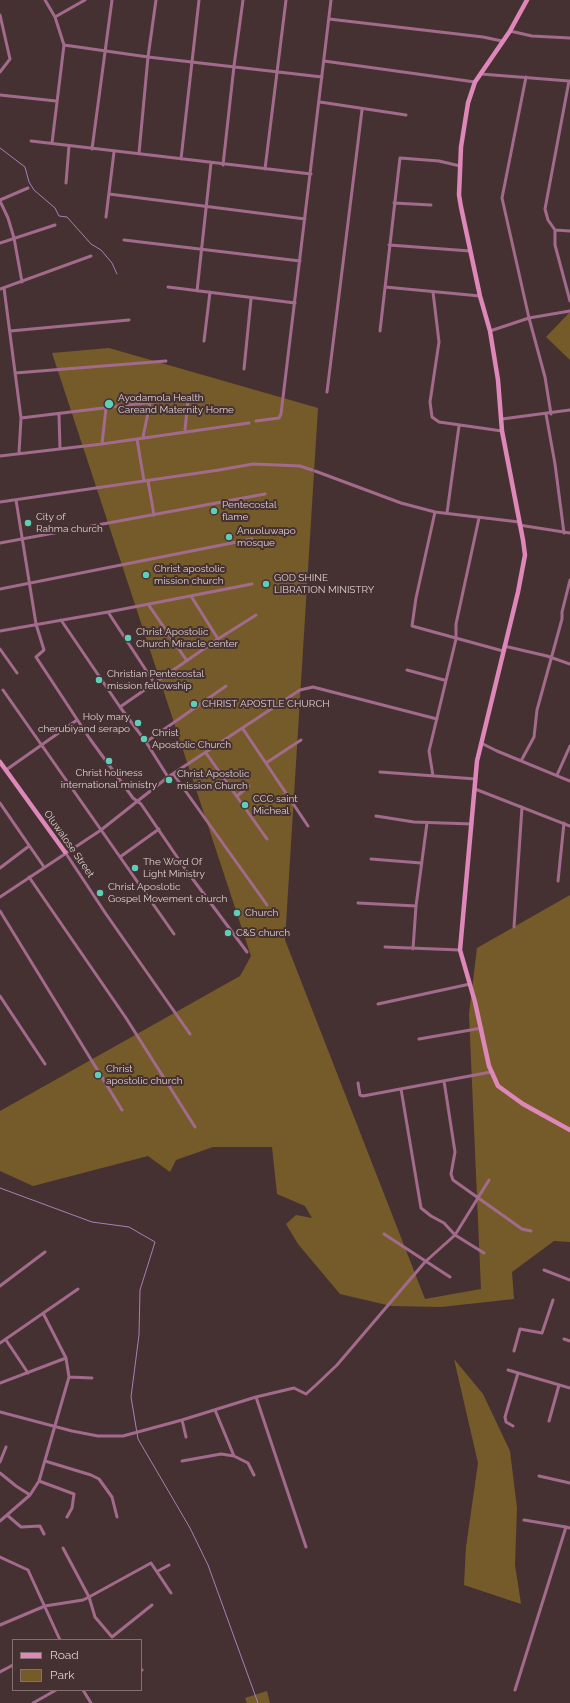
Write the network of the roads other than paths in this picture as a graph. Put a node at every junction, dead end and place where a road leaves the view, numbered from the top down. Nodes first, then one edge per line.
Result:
1 (45, 0) edge
2 (85, 0) edge
3 (112, 0) edge
4 (156, 0) edge
5 (200, 0) edge
6 (243, 0) edge
7 (286, 0) edge
8 (331, 0) edge
9 (528, 0) edge
10 (0, 15) edge
11 (55, 17) junction
12 (329, 19) junction
13 (510, 31) junction
14 (570, 38) edge
15 (502, 41) junction
16 (64, 45) junction
17 (106, 51) junction
18 (148, 57) junction
19 (324, 61) junction
20 (191, 62) junction
21 (234, 66) junction
22 (0, 72) edge
23 (277, 72) junction
24 (481, 74) junction
25 (322, 77) junction
26 (526, 77) junction
27 (569, 81) edge
28 (475, 82) junction
29 (0, 95) edge
30 (56, 101) junction
31 (320, 102) junction
32 (362, 110) junction
33 (406, 115) dead end
34 (31, 141) dead end
35 (52, 143) junction
36 (69, 146) junction
37 (92, 149) junction
38 (114, 152) junction
39 (139, 154) junction
40 (181, 159) junction
41 (212, 163) junction
42 (223, 164) junction
43 (460, 166) junction
44 (265, 169) junction
45 (311, 174) junction
46 (66, 183) dead end
47 (28, 188) dead end
48 (110, 194) junction
49 (0, 200) edge
50 (394, 203) junction
51 (431, 205) dead end
52 (207, 206) junction
53 (106, 217) dead end
54 (306, 219) junction
55 (55, 225) dead end
56 (555, 230) junction
57 (570, 231) edge
58 (14, 238) junction
59 (124, 240) dead end
60 (0, 243) edge
61 (389, 245) junction
62 (201, 250) junction
63 (470, 251) junction
64 (91, 256) dead end
65 (300, 261) junction
66 (22, 282) junction
67 (168, 287) dead end
68 (385, 287) junction
69 (4, 288) junction
70 (0, 289) edge
71 (197, 291) junction
72 (210, 292) junction
73 (433, 292) junction
74 (480, 296) junction
75 (251, 299) junction
76 (570, 301) edge
77 (295, 303) junction
78 (570, 311) edge
79 (529, 318) junction
80 (129, 320) dead end
81 (10, 331) junction
82 (380, 331) dead end
83 (490, 332) junction
84 (204, 340) dead end
85 (166, 361) dead end
86 (244, 369) dead end
87 (15, 373) junction
88 (327, 392) dead end
89 (150, 403) junction
90 (106, 408) junction
91 (570, 410) edge
92 (59, 414) junction
93 (546, 414) junction
94 (551, 414) junction
95 (21, 418) junction
96 (502, 420) junction
97 (256, 421) dead end
98 (249, 423) dead end
99 (459, 426) junction
100 (185, 430) junction
101 (502, 431) junction
102 (143, 437) junction
103 (137, 439) junction
104 (102, 444) junction
105 (60, 449) junction
106 (19, 453) junction
107 (0, 456) edge
108 (146, 481) junction
109 (265, 494) dead end
110 (16, 500) junction
111 (0, 502) edge
112 (435, 512) junction
113 (447, 513) junction
114 (154, 515) junction
115 (479, 518) junction
116 (519, 524) junction
117 (564, 533) junction
118 (570, 533) edge
119 (22, 539) junction
120 (252, 539) dead end
121 (0, 543) edge
122 (570, 580) edge
123 (28, 584) junction
124 (252, 584) dead end
125 (0, 589) edge
126 (191, 596) junction
127 (148, 604) junction
128 (108, 612) junction
129 (256, 615) dead end
130 (61, 620) junction
131 (36, 624) junction
132 (0, 631) edge
133 (218, 639) junction
134 (456, 639) junction
135 (504, 648) junction
136 (0, 649) edge
137 (552, 659) junction
138 (187, 661) junction
139 (570, 664) edge
140 (407, 670) dead end
141 (17, 673) dead end
142 (444, 680) junction
143 (155, 684) junction
144 (226, 686) dead end
145 (3, 690) dead end
146 (120, 707) junction
147 (437, 719) junction
148 (77, 720) junction
149 (243, 729) junction
150 (301, 740) dead end
151 (146, 742) junction
152 (481, 743) junction
153 (42, 744) junction
154 (570, 746) edge
155 (206, 753) junction
156 (522, 761) junction
157 (0, 762) edge
158 (266, 763) junction
159 (6, 770) junction
160 (380, 772) dead end
161 (174, 775) junction
162 (557, 775) junction
163 (433, 776) junction
164 (168, 777) junction
165 (476, 779) junction
166 (570, 781) edge
167 (249, 786) dead end
168 (475, 789) junction
169 (237, 796) junction
170 (137, 801) junction
171 (0, 803) edge
172 (522, 807) junction
173 (376, 816) dead end
174 (427, 822) junction
175 (564, 823) junction
176 (472, 824) junction
177 (308, 826) dead end
178 (570, 826) edge
179 (159, 829) junction
180 (101, 830) junction
181 (267, 839) dead end
182 (29, 846) junction
183 (65, 852) junction
184 (120, 857) junction
185 (371, 859) dead end
186 (421, 863) junction
187 (44, 867) junction
188 (0, 868) edge
189 (29, 877) junction
190 (558, 880) dead end
191 (0, 897) edge
192 (358, 903) dead end
193 (267, 905) dead end
194 (416, 906) junction
195 (0, 911) edge
196 (514, 927) dead end
197 (174, 934) dead end
198 (385, 947) dead end
199 (413, 949) junction
200 (460, 950) junction
201 (247, 952) dead end
202 (470, 984) junction
203 (0, 996) edge
204 (1, 1002) edge
205 (378, 1004) dead end
206 (482, 1028) junction
207 (190, 1034) dead end
208 (419, 1039) dead end
209 (45, 1064) dead end
210 (491, 1072) junction
211 (444, 1081) junction
212 (358, 1084) dead end
213 (401, 1089) junction
214 (122, 1110) dead end
215 (195, 1127) dead end
216 (570, 1130) edge
217 (489, 1180) dead end
218 (478, 1199) junction
219 (530, 1231) dead end
220 (384, 1234) dead end
221 (454, 1235) junction
222 (45, 1252) dead end
223 (484, 1253) dead end
224 (425, 1262) junction
225 (544, 1270) dead end
226 (450, 1277) dead end
227 (570, 1280) edge
228 (0, 1286) edge
229 (78, 1289) dead end
230 (553, 1300) dead end
231 (43, 1313) junction
232 (564, 1339) dead end
233 (6, 1340) junction
234 (570, 1341) edge
235 (0, 1343) edge
236 (514, 1350) dead end
237 (66, 1358) junction
238 (508, 1370) dead end
239 (28, 1373) junction
240 (518, 1373) junction
241 (68, 1377) junction
242 (92, 1378) dead end
243 (0, 1383) edge
244 (559, 1385) junction
245 (570, 1388) edge
246 (256, 1397) junction
247 (215, 1410) junction
248 (0, 1412) edge
249 (182, 1420) junction
250 (549, 1421) dead end
251 (56, 1426) junction
252 (513, 1426) dead end
253 (186, 1437) dead end
254 (6, 1447) dead end
255 (234, 1456) junction
256 (45, 1461) junction
257 (182, 1461) dead end
258 (0, 1462) edge
259 (0, 1473) edge
260 (254, 1475) dead end
261 (539, 1476) dead end
262 (38, 1481) junction
263 (570, 1483) edge
264 (30, 1495) junction
265 (7, 1515) junction
266 (67, 1516) dead end
267 (117, 1517) dead end
268 (524, 1520) dead end
269 (0, 1521) edge
270 (566, 1527) junction
271 (570, 1528) edge
272 (44, 1534) dead end
273 (306, 1547) dead end
274 (63, 1548) dead end
275 (0, 1557) edge
276 (169, 1565) dead end
277 (158, 1571) junction
278 (171, 1594) dead end
279 (89, 1597) junction
280 (152, 1605) dead end
281 (45, 1606) junction
282 (0, 1625) edge
283 (60, 1639) edge
284 (113, 1639) edge
285 (12, 1666) edge
286 (0, 1672) edge
287 (515, 1690) dead end
288 (54, 1691) edge
289 (84, 1691) edge
290 (33, 1703) edge
291 (91, 1703) edge

1 - 11 street
2 - 11 street
3 - 17 street
4 - 18 street
5 - 20 street
6 - 21 street
7 - 23 street
8 - 12 street
9 - 13 street
10 - 22 street
11 - 16 street
12 - 15 street
12 - 19 street
13 - 14 street
13 - 15 street
15 - 24 street
16 - 17 street
16 - 30 street
17 - 18 street
17 - 37 street
18 - 20 street
18 - 39 street
19 - 25 street
19 - 28 street
20 - 21 street
20 - 40 street
21 - 23 street
21 - 42 street
23 - 25 street
23 - 44 street
24 - 26 street
24 - 28 street
25 - 31 street
26 - 27 street
26 - 79 street
27 - 56 street
28 - 43 street
29 - 30 street
30 - 35 street
31 - 32 street
31 - 45 street
32 - 33 street
32 - 88 street
34 - 35 street
35 - 36 street
36 - 37 street
36 - 46 street
37 - 38 street
38 - 39 street
38 - 48 street
39 - 40 street
40 - 41 street
41 - 42 street
41 - 52 street
42 - 44 street
43 - 50 street
43 - 63 street
44 - 45 street
45 - 54 street
47 - 49 street
48 - 52 street
48 - 53 street
49 - 58 street
50 - 51 street
50 - 61 street
52 - 54 street
52 - 62 street
54 - 65 street
55 - 58 street
56 - 57 street
56 - 76 street
58 - 60 street
58 - 66 street
59 - 62 street
61 - 63 street
61 - 68 street
62 - 65 street
62 - 71 street
63 - 74 street
64 - 66 street
65 - 77 street
66 - 69 street
67 - 71 street
68 - 73 street
68 - 82 street
69 - 70 street
69 - 81 street
71 - 72 street
72 - 75 street
72 - 84 street
73 - 74 street
73 - 99 street
74 - 83 street
75 - 77 street
75 - 86 street
77 - 97 street
78 - 79 street
79 - 83 street
79 - 94 street
80 - 81 street
81 - 87 street
83 - 96 street
85 - 87 street
87 - 95 street
89 - 90 street
89 - 100 street
89 - 102 street
90 - 92 street
90 - 104 street
91 - 94 street
92 - 95 street
92 - 105 street
93 - 94 street
93 - 96 street
93 - 117 street
95 - 106 street
96 - 101 street
98 - 100 street
99 - 101 street
99 - 113 street
100 - 102 street
101 - 116 street
102 - 103 street
103 - 104 street
103 - 108 street
104 - 105 street
105 - 106 street
106 - 107 street
108 - 110 street
108 - 112 street
108 - 114 street
109 - 114 street
110 - 111 street
110 - 119 street
112 - 113 street
112 - 134 street
113 - 115 street
114 - 119 street
115 - 116 street
115 - 134 street
116 - 117 street
116 - 135 street
117 - 118 street
119 - 121 street
119 - 123 street
120 - 123 street
122 - 137 street
123 - 125 street
123 - 131 street
124 - 126 street
126 - 127 street
126 - 133 street
127 - 128 street
127 - 138 street
128 - 130 street
128 - 143 street
129 - 133 street
130 - 131 street
130 - 146 street
131 - 132 street
131 - 148 street
133 - 138 street
134 - 135 street
134 - 142 street
135 - 137 street
135 - 152 street
136 - 141 street
137 - 139 street
137 - 156 street
138 - 143 street
140 - 142 street
142 - 147 street
143 - 146 street
144 - 151 street
145 - 153 street
146 - 151 street
147 - 149 street
147 - 163 street
148 - 153 street
148 - 170 street
149 - 155 street
149 - 158 street
150 - 158 street
151 - 164 street
152 - 156 street
152 - 165 street
153 - 159 street
153 - 180 street
154 - 162 street
155 - 161 street
155 - 169 street
156 - 162 street
157 - 159 street, Oluwalose Street
158 - 177 street
159 - 183 street, Oluwalose Street
160 - 163 street
161 - 164 street
161 - 193 street
162 - 166 street
163 - 165 street
164 - 170 street
165 - 168 street
167 - 169 street
168 - 172 street
168 - 176 street
169 - 181 street
170 - 179 street
170 - 180 street
171 - 182 street
172 - 175 street
172 - 196 street
173 - 174 street
174 - 176 street
174 - 186 street
175 - 178 street
175 - 190 street
176 - 200 street
179 - 184 street
179 - 201 street
180 - 183 street
180 - 184 street
182 - 187 street
182 - 188 street
183 - 187 street
183 - 207 street, Oluwalose Street
184 - 197 street
185 - 186 street
186 - 194 street
187 - 189 street
189 - 191 street
189 - 215 street
192 - 194 street
194 - 199 street
195 - 214 street
198 - 199 street
199 - 200 street
200 - 202 street
202 - 205 street
202 - 206 street
203 - 204 street
204 - 209 street
206 - 208 street
206 - 210 street
210 - 211 street
210 - 216 street
211 - 213 street
211 - 218 street
212 - 213 street
213 - 221 street
217 - 218 street
218 - 219 street
218 - 221 street
220 - 224 street
221 - 223 street
221 - 224 street
222 - 228 street
224 - 226 street
224 - 246 street
225 - 227 street
229 - 231 street
230 - 236 street
231 - 233 street
231 - 237 street
232 - 234 street
233 - 235 street
233 - 239 street
237 - 239 street
237 - 241 street
238 - 240 street
239 - 243 street
240 - 244 street
240 - 252 street
241 - 242 street
241 - 251 street
244 - 245 street
244 - 250 street
246 - 247 street
246 - 273 street
247 - 249 street
247 - 255 street
248 - 251 street
249 - 251 street
249 - 253 street
251 - 256 street
254 - 258 street
255 - 257 street
255 - 260 street
256 - 262 street
256 - 267 street
259 - 264 street
261 - 263 street
262 - 264 street
262 - 266 street
264 - 265 street
265 - 269 street
265 - 272 street
268 - 270 street
270 - 271 street
270 - 287 street
274 - 279 street
275 - 281 street
276 - 277 street
277 - 278 street
277 - 279 street
279 - 281 street
279 - 284 street
280 - 284 street
281 - 282 street
281 - 283 street
285 - 286 street
288 - 290 street
289 - 291 street

